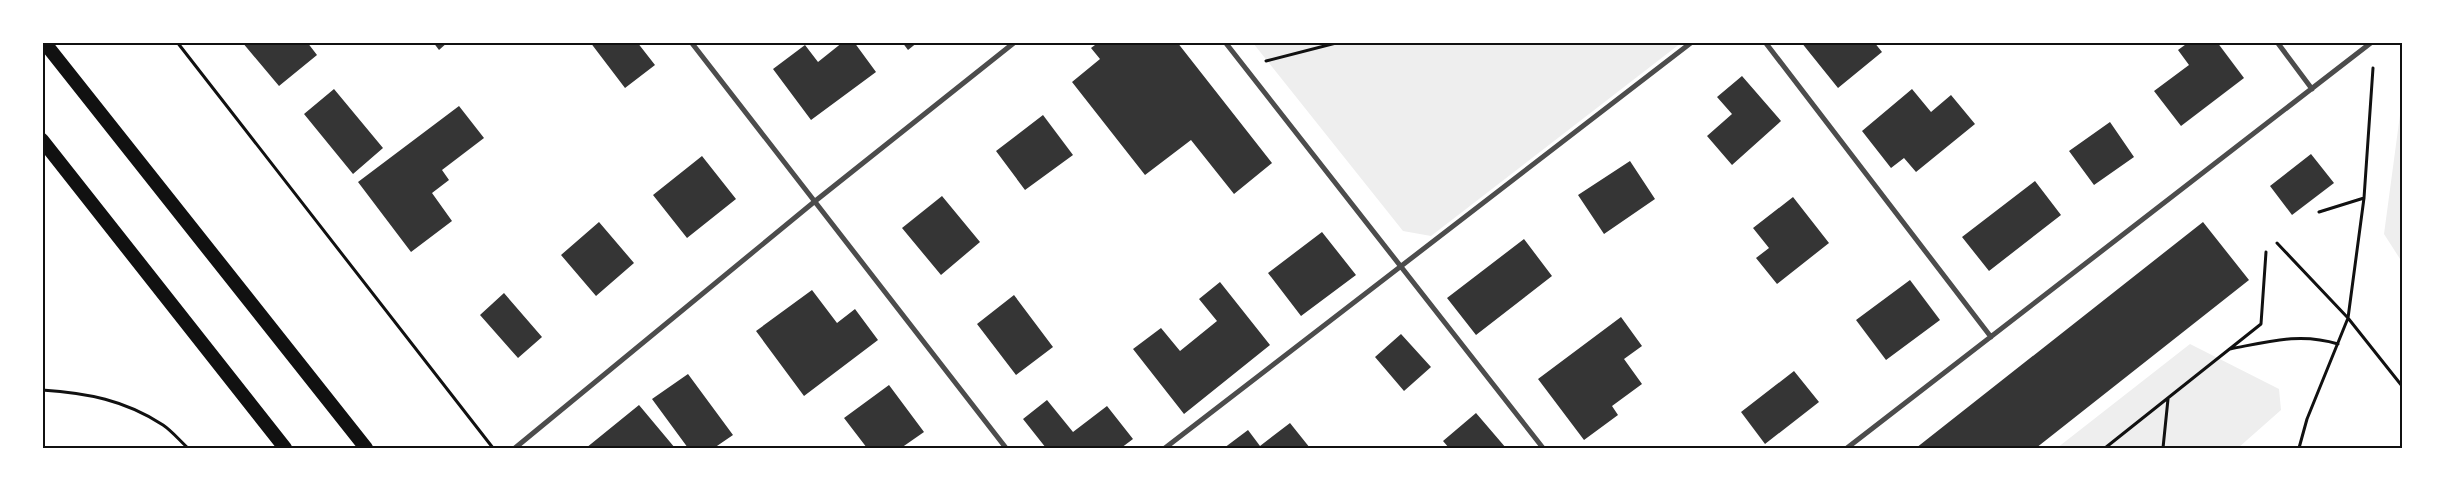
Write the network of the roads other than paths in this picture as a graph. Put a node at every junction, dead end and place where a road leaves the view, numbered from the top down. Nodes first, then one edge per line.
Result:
1 (44, 42) edge
2 (691, 42) edge
3 (1015, 42) edge
4 (1225, 42) edge
5 (1692, 42) edge
6 (1765, 42) edge
7 (2277, 42) edge
8 (2372, 42) edge
9 (2312, 89) junction
10 (42, 140) edge
11 (814, 202) junction
12 (1402, 267) junction
13 (1991, 338) junction
14 (285, 448) edge
15 (366, 448) edge
16 (515, 448) edge
17 (1006, 448) edge
18 (1166, 448) edge
19 (1543, 448) edge
20 (1847, 448) edge

1 - 15 highway
2 - 11 street
3 - 11 street
4 - 12 street
5 - 12 street
6 - 13 street
7 - 9 street
8 - 9 street
9 - 13 street
10 - 14 highway
11 - 16 street
11 - 17 street
12 - 18 street
12 - 19 street
13 - 20 street

